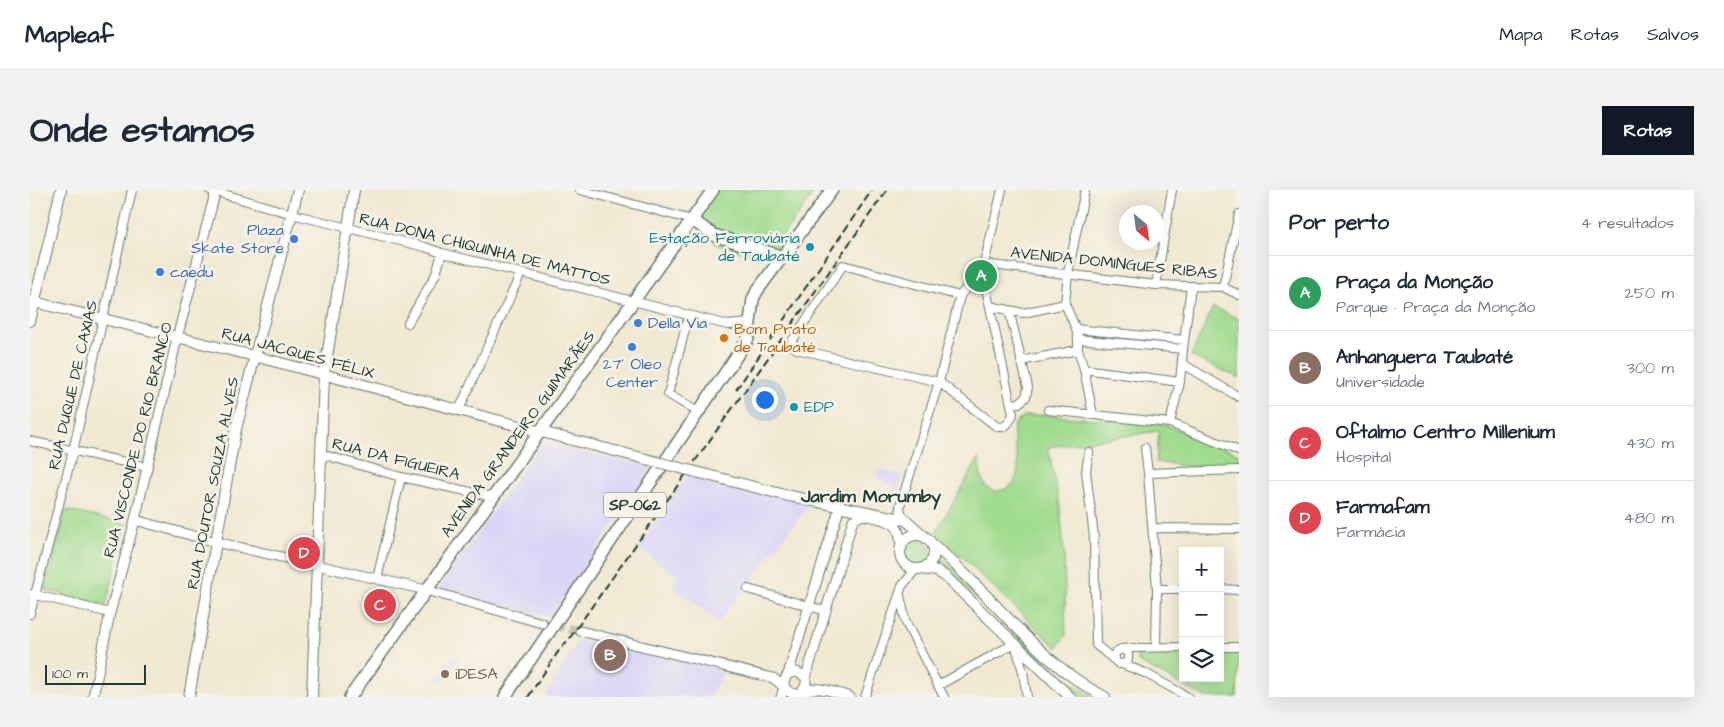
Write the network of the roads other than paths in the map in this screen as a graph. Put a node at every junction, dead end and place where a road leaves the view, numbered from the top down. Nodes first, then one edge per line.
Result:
1 (61, 190) edge
2 (132, 190) edge
3 (213, 190) edge
4 (298, 190) edge
5 (354, 190) edge
6 (580, 190) edge
7 (713, 190) edge
8 (832, 190) edge
9 (1002, 190) edge
10 (1085, 190) edge
11 (1172, 190) edge
12 (292, 214) junction
13 (1239, 214) edge
14 (692, 220) junction
15 (1238, 225) edge
16 (348, 228) junction
17 (442, 253) junction
18 (782, 256) junction
19 (984, 264) junction
20 (521, 273) junction
21 (1068, 273) junction
22 (1156, 284) junction
23 (1191, 286) junction
24 (1224, 288) junction
25 (1239, 295) edge
26 (960, 296) junction
27 (634, 301) junction
28 (32, 302) edge
29 (1065, 304) junction
30 (990, 306) junction
31 (1009, 310) junction
32 (689, 315) junction
33 (103, 319) junction
34 (30, 321) edge
35 (408, 323) dead end
36 (749, 323) junction
37 (1076, 329) junction
38 (177, 338) junction
39 (1078, 339) junction
40 (1184, 340) junction
41 (1183, 349) junction
42 (1078, 350) junction
43 (254, 356) junction
44 (1021, 361) junction
45 (1182, 364) junction
46 (1084, 369) junction
47 (324, 375) junction
48 (939, 382) junction
49 (1180, 382) junction
50 (1239, 397) edge
51 (1011, 404) junction
52 (459, 410) junction
53 (1048, 410) dead end
54 (698, 412) junction
55 (1093, 415) junction
56 (1170, 424) junction
57 (540, 431) junction
58 (30, 441) edge
59 (1145, 448) dead end
60 (73, 450) junction
61 (1239, 451) edge
62 (1089, 452) dead end
63 (320, 454) junction
64 (147, 467) junction
65 (1239, 470) edge
66 (1148, 473) junction
67 (401, 477) junction
68 (494, 497) junction
69 (840, 506) junction
70 (900, 506) junction
71 (887, 517) junction
72 (135, 520) junction
73 (906, 520) junction
74 (1153, 528) junction
75 (1239, 529) edge
76 (929, 540) junction
77 (216, 542) junction
78 (902, 548) junction
79 (317, 564) junction
80 (918, 569) junction
81 (377, 579) junction
82 (748, 589) dead end
83 (1157, 589) junction
84 (1179, 589) edge
85 (426, 590) junction
86 (1224, 590) edge
87 (1239, 590) edge
88 (900, 593) junction
89 (32, 594) edge
90 (809, 606) junction
91 (826, 611) junction
92 (110, 613) junction
93 (30, 614) edge
94 (889, 622) junction
95 (542, 623) tunnel mouth
96 (906, 623) junction
97 (580, 631) tunnel mouth
98 (1015, 643) junction
99 (1156, 647) junction
100 (1179, 647) edge
101 (1224, 647) edge
102 (1239, 647) edge
103 (1140, 648) junction
104 (1119, 656) junction
105 (1129, 657) junction
106 (1145, 673) junction
107 (788, 674) junction
108 (806, 677) junction
109 (939, 685) junction
110 (784, 687) junction
111 (800, 695) edge
112 (93, 697) edge
113 (189, 697) edge
114 (312, 697) edge
115 (350, 697) edge
116 (505, 697) edge
117 (781, 697) edge
118 (850, 697) edge
119 (865, 697) edge
120 (944, 697) edge
121 (1027, 697) edge
122 (1070, 697) edge
123 (1104, 697) edge
124 (1188, 697) edge

1 - 28 main road
2 - 33 street, RUA DUQUE DE CAXIAS
3 - 12 street, RUA DONA CHIQUINHA DE MATTOS
3 - 38 street, RUA VISCONDE DO RIO BRANCO
4 - 12 main road, RUA DOUTOR SOUZA ALVES
5 - 16 main road
6 - 14 street
7 - 14 main road, AVENIDA GRANDEIRO GUIMARÃES
8 - 18 main road, SP-062
9 - 19 street
10 - 21 street
11 - 22 street
12 - 16 street, RUA DONA CHIQUINHA DE MATTOS
12 - 43 main road, RUA DOUTOR SOUZA ALVES
13 - 15 street
14 - 18 main road
14 - 27 main road, AVENIDA GRANDEIRO GUIMARÃES
15 - 24 street
16 - 17 street, RUA DONA CHIQUINHA DE MATTOS
16 - 47 main road
17 - 20 street, RUA DONA CHIQUINHA DE MATTOS
17 - 35 street
18 - 36 main road, SP-062
19 - 21 street, AVENIDA DOMINGUES RIBAS
19 - 26 street
19 - 30 street
20 - 27 street, RUA DONA CHIQUINHA DE MATTOS
20 - 52 street
21 - 22 street, AVENIDA DOMINGUES RIBAS
21 - 29 street
22 - 23 street, AVENIDA DOMINGUES RIBAS
23 - 24 street, AVENIDA DOMINGUES RIBAS
23 - 40 street
24 - 25 street, AVENIDA DOMINGUES RIBAS
26 - 48 street
26 - 48 street
27 - 32 street, RUA DONA CHIQUINHA DE MATTOS
27 - 57 main road, AVENIDA GRANDEIRO GUIMARÃES
28 - 33 main road, RUA JACQUES FÉLIX
28 - 34 main road
29 - 31 street
29 - 37 street
30 - 31 street
30 - 51 street
31 - 44 street
32 - 36 street, RUA DONA CHIQUINHA DE MATTOS
32 - 54 street
33 - 38 main road, RUA JACQUES FÉLIX
33 - 60 street, RUA DUQUE DE CAXIAS
36 - 54 main road, SP-062
37 - 39 street
37 - 40 street
38 - 43 main road, RUA JACQUES FÉLIX
38 - 64 street, RUA VISCONDE DO RIO BRANCO
39 - 41 street
39 - 42 street
40 - 41 street
41 - 45 street
42 - 44 street
42 - 46 street
43 - 47 main road, RUA JACQUES FÉLIX
43 - 77 main road, RUA DOUTOR SOUZA ALVES
44 - 51 street
45 - 49 street
45 - 50 street
46 - 49 street
46 - 55 street
47 - 52 main road, RUA JACQUES FÉLIX
47 - 63 main road
48 - 51 street
48 - 70 street
49 - 56 street
52 - 57 main road, RUA JACQUES FÉLIX
53 - 55 street
54 - 116 main road, SP-062
55 - 56 street
56 - 61 street
57 - 68 main road, AVENIDA GRANDEIRO GUIMARÃES
57 - 69 main road, RUA JACQUES FÉLIX, bridge
58 - 60 street
59 - 66 street
60 - 64 street
60 - 89 street, RUA DUQUE DE CAXIAS
62 - 104 street
63 - 67 street, RUA DA FIGUEIRA
63 - 79 main road
64 - 72 street, RUA VISCONDE DO RIO BRANCO
65 - 66 street
66 - 74 street
67 - 68 street, RUA DA FIGUEIRA
67 - 81 street
68 - 85 main road, AVENIDA GRANDEIRO GUIMARÃES
69 - 71 main road, RUA JACQUES FÉLIX
69 - 90 street
70 - 71 street
70 - 73 street
71 - 73 main road, RUA JACQUES FÉLIX
72 - 77 street
72 - 92 street, RUA VISCONDE DO RIO BRANCO
73 - 76 main road
74 - 75 street
74 - 83 street
76 - 78 main road
76 - 80 main road
76 - 123 main road
77 - 79 street
77 - 113 main road, RUA DOUTOR SOUZA ALVES
78 - 80 main road
78 - 91 street
79 - 81 street
79 - 114 main road
80 - 88 street
80 - 98 main road
81 - 85 street
82 - 90 street
83 - 84 street
83 - 99 street
85 - 95 street
85 - 115 main road, AVENIDA GRANDEIRO GUIMARÃES
86 - 87 street
88 - 94 street
88 - 96 street
89 - 92 street
89 - 93 street, RUA DUQUE DE CAXIAS
90 - 91 street
90 - 107 street
91 - 108 street
92 - 112 street, RUA VISCONDE DO RIO BRANCO
94 - 96 street
94 - 119 street
96 - 109 street
97 - 110 street
98 - 109 street
98 - 121 street
98 - 122 main road
99 - 100 street
99 - 103 street
101 - 102 street
103 - 104 street
103 - 105 street
104 - 105 street
104 - 106 street
105 - 106 street
106 - 124 street
107 - 108 street
107 - 110 street
108 - 111 street
109 - 120 street
110 - 111 street
110 - 117 street
111 - 118 street

